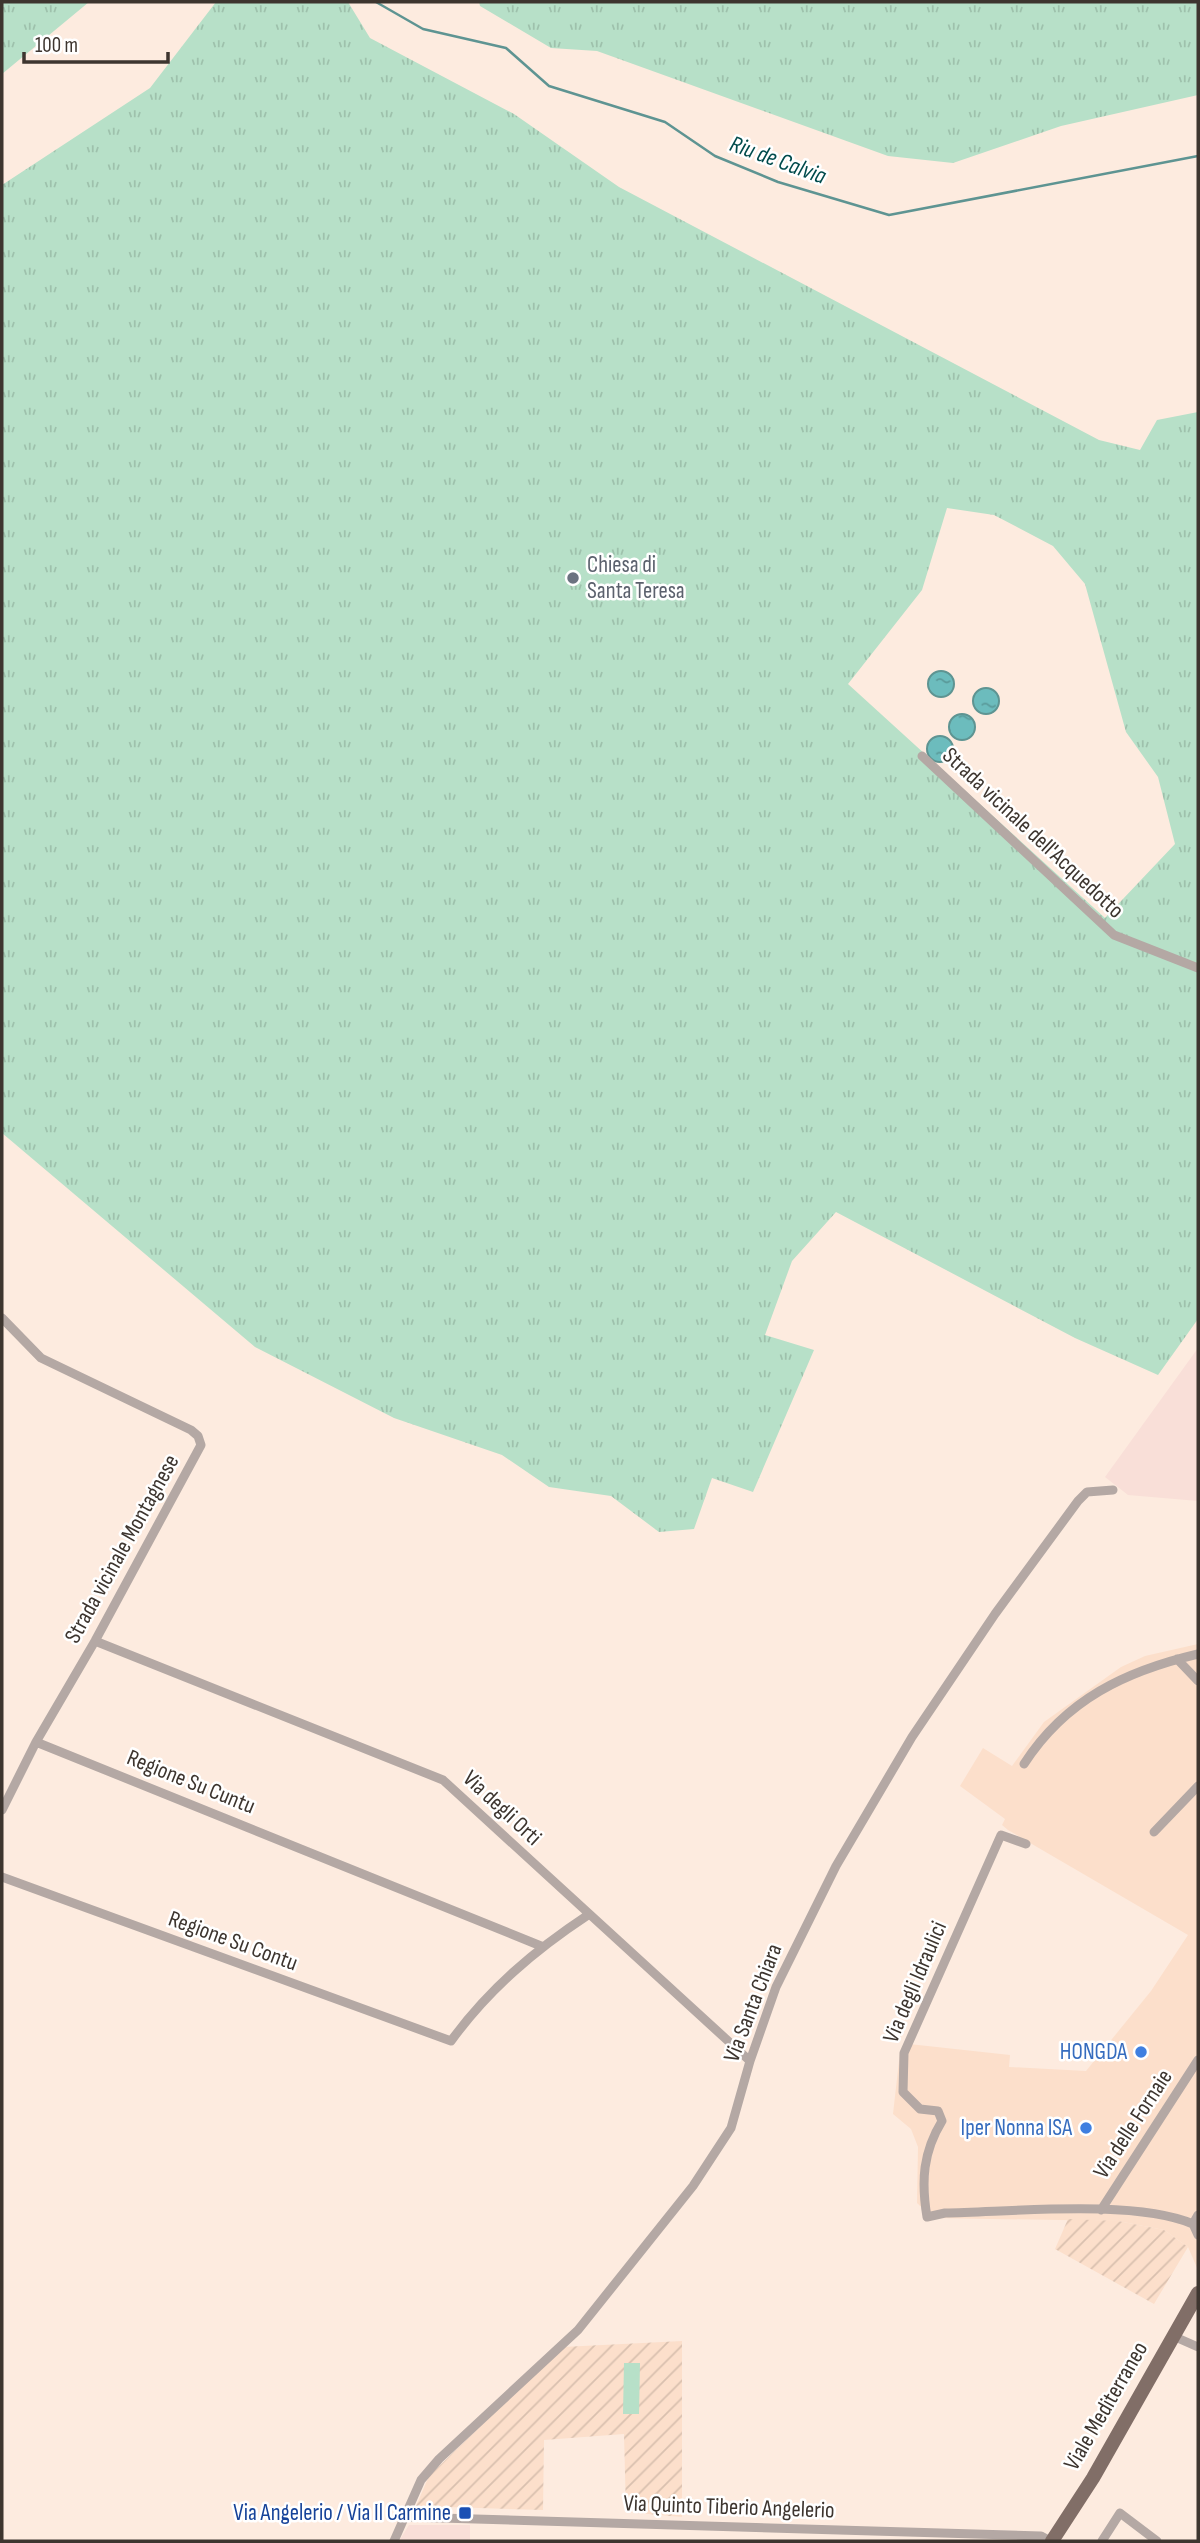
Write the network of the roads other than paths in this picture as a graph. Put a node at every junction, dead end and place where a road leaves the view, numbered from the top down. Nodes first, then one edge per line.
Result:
1 (922, 756) dead end
2 (1198, 968) edge
3 (2, 1318) edge
4 (1113, 1490) dead end
5 (95, 1642) junction
6 (1198, 1654) edge
7 (1177, 1659) junction
8 (1198, 1681) edge
9 (36, 1742) junction
10 (1024, 1764) dead end
11 (1198, 1786) edge
12 (2, 1810) edge
13 (1154, 1832) dead end
14 (1026, 1844) dead end
15 (2, 1877) edge
16 (588, 1915) junction
17 (541, 1946) junction
18 (1198, 2060) edge
19 (750, 2061) junction
20 (1101, 2210) junction
21 (1197, 2220) edge
22 (1198, 2235) edge
23 (1198, 2293) edge
24 (1173, 2336) junction
25 (1198, 2347) edge
26 (405, 2517) junction
27 (394, 2541) edge
28 (1051, 2541) edge
29 (1101, 2541) edge
30 (1157, 2541) edge

1 - 2 street, Strada vicinale dell'Acquedotto
3 - 5 street, Strada vicinale Montagnese
4 - 19 street, Via Santa Chiara
5 - 9 street, Strada vicinale Montagnese
5 - 16 street, Via degli Orti
6 - 7 street
7 - 8 street
7 - 10 street
9 - 12 street, Strada vicinale Montagnese
9 - 17 street, Regione Su Cuntu
11 - 13 street
14 - 20 street, Via degli Idraulici
15 - 17 street, Regione Su Contu
16 - 17 street
16 - 19 street, Via degli Orti
18 - 20 street, Via delle Fornaie
19 - 26 street, Via Santa Chiara
20 - 21 street, Via degli Idraulici
21 - 22 street, Via degli Idraulici
23 - 24 main road, Viale Mediterraneo
24 - 25 street
24 - 28 main road, Viale Mediterraneo
26 - 27 street, Via Santa Chiara
26 - 28 street, Via Quinto Tiberio Angelerio
29 - 30 street

